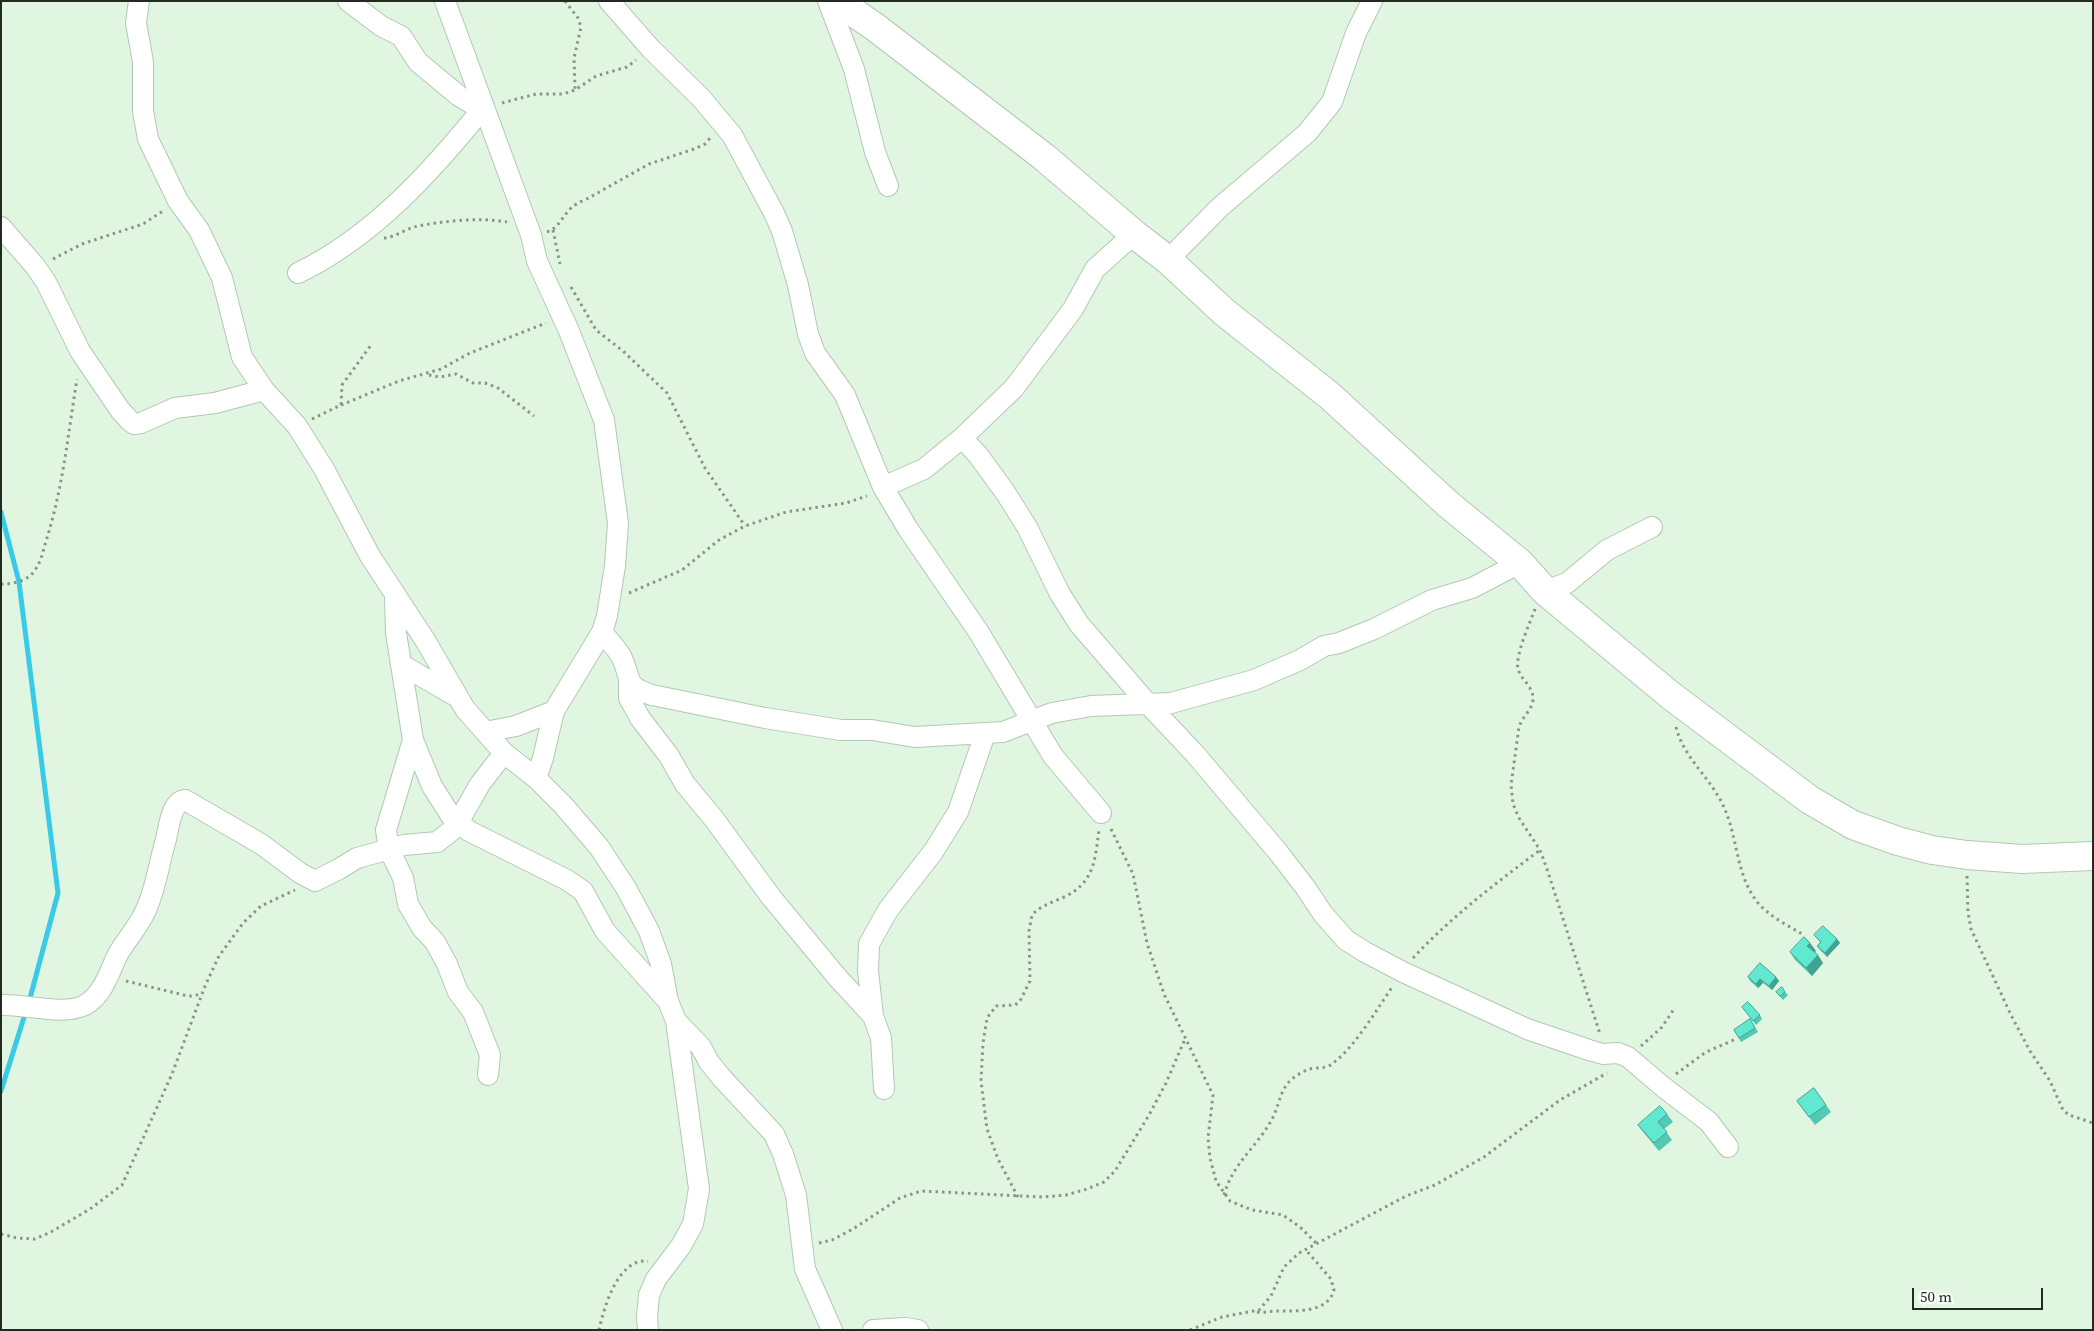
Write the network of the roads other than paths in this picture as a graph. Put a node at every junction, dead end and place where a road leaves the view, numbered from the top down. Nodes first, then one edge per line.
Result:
1 (139, 1) edge
2 (348, 1) edge
3 (445, 1) edge
4 (609, 1) edge
5 (828, 1) edge
6 (837, 1) edge
7 (1372, 1) edge
8 (484, 107) junction
9 (888, 186) dead end
10 (1, 227) edge
11 (1134, 234) junction
12 (1168, 260) junction
13 (298, 273) dead end
14 (264, 390) junction
15 (962, 438) junction
16 (883, 488) junction
17 (1652, 527) dead end
18 (1520, 563) junction
19 (1545, 591) junction
20 (395, 595) junction
21 (604, 624) junction
22 (402, 665) junction
23 (629, 681) junction
24 (457, 696) junction
25 (1148, 704) junction
26 (554, 710) junction
27 (1032, 721) junction
28 (485, 732) junction
29 (985, 734) junction
30 (413, 740) junction
31 (504, 754) junction
32 (536, 778) junction
33 (1102, 813) road end
34 (458, 822) junction
35 (420, 843) junction
36 (389, 848) junction
37 (2093, 856) edge
38 (403, 878) junction
39 (668, 1001) junction
40 (1, 1005) edge
41 (873, 1016) junction
42 (676, 1021) junction
43 (488, 1075) dead end
44 (884, 1089) dead end
45 (1728, 1146) dead end
46 (648, 1330) edge
47 (832, 1330) edge
48 (873, 1330) edge
49 (918, 1330) edge

1 - 14 street
2 - 8 street
3 - 8 street
4 - 16 street
5 - 9 street
6 - 11 street
7 - 12 street
8 - 13 street
8 - 21 street
10 - 14 street
11 - 12 street
11 - 15 street
12 - 18 street
14 - 20 street
15 - 16 street
15 - 25 street
16 - 27 street
17 - 19 street
18 - 19 street
18 - 25 street
19 - 37 street
20 - 22 street
20 - 24 street
21 - 23 street
21 - 26 street
22 - 24 street
22 - 30 street
23 - 29 street
23 - 41 street
24 - 28 street
25 - 27 street
25 - 45 street
26 - 28 street
26 - 32 street
27 - 29 street
27 - 33 street
28 - 31 street
29 - 41 street
30 - 34 street
30 - 36 street
31 - 32 street
31 - 34 street
32 - 39 street
34 - 35 street
34 - 39 street
35 - 36 street
35 - 38 street
36 - 38 street
36 - 40 street
38 - 43 street
39 - 42 street
41 - 44 street
42 - 46 street
42 - 47 street
48 - 49 street

